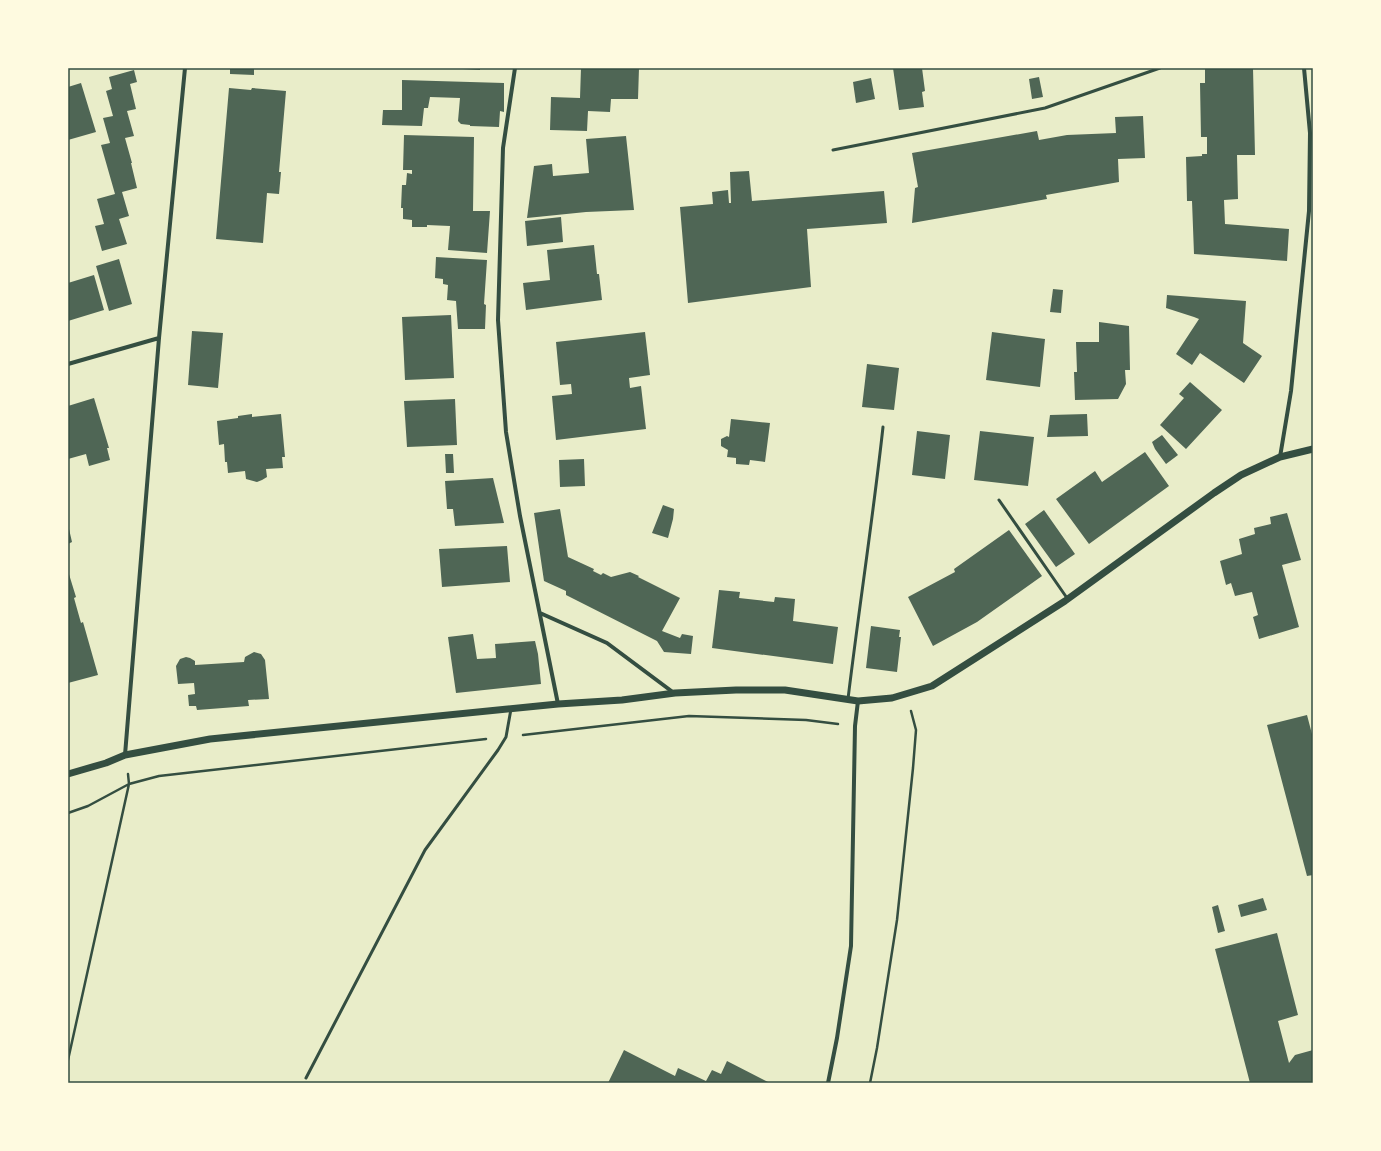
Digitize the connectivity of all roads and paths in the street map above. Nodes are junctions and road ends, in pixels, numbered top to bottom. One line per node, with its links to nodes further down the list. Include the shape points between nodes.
1 (185, 68): 6 (street)
2 (516, 68): 13 (street, via 503,148 498,320 506,432)
3 (1160, 68): 5 (lane, via 1045,108)
4 (1304, 68): 10 (street, via 1310,133 1309,211 1291,391)
5 (833, 150)
6 (159, 338): 7 (street); 20 (street)
7 (68, 364)
8 (883, 427): 15 (lane)
9 (1313, 449): 10 (street)
10 (1280, 456): 12 (street, via 1241,475 1214,493)
11 (999, 500): 12 (lane)
12 (1068, 599): 16 (street, via 932,686 892,698)
13 (540, 613): 14 (street, via 607,644); 17 (street)
14 (675, 693): 15 (street, via 785,690); 17 (street, via 622,700)
15 (848, 698): 16 (street)
16 (858, 701): 24 (street, via 855,726 851,946)
17 (558, 704): 18 (street)
18 (511, 709): 20 (street, via 210,739); 23 (lane, via 506,737 425,850)
19 (911, 710): 25 (path, via 916,730 897,920 878,1048)
20 (125, 755): 21 (street); 22 (path, via 129,784)
21 (68, 774)
22 (68, 1060)
23 (306, 1078)
24 (828, 1083)
25 (870, 1083)

